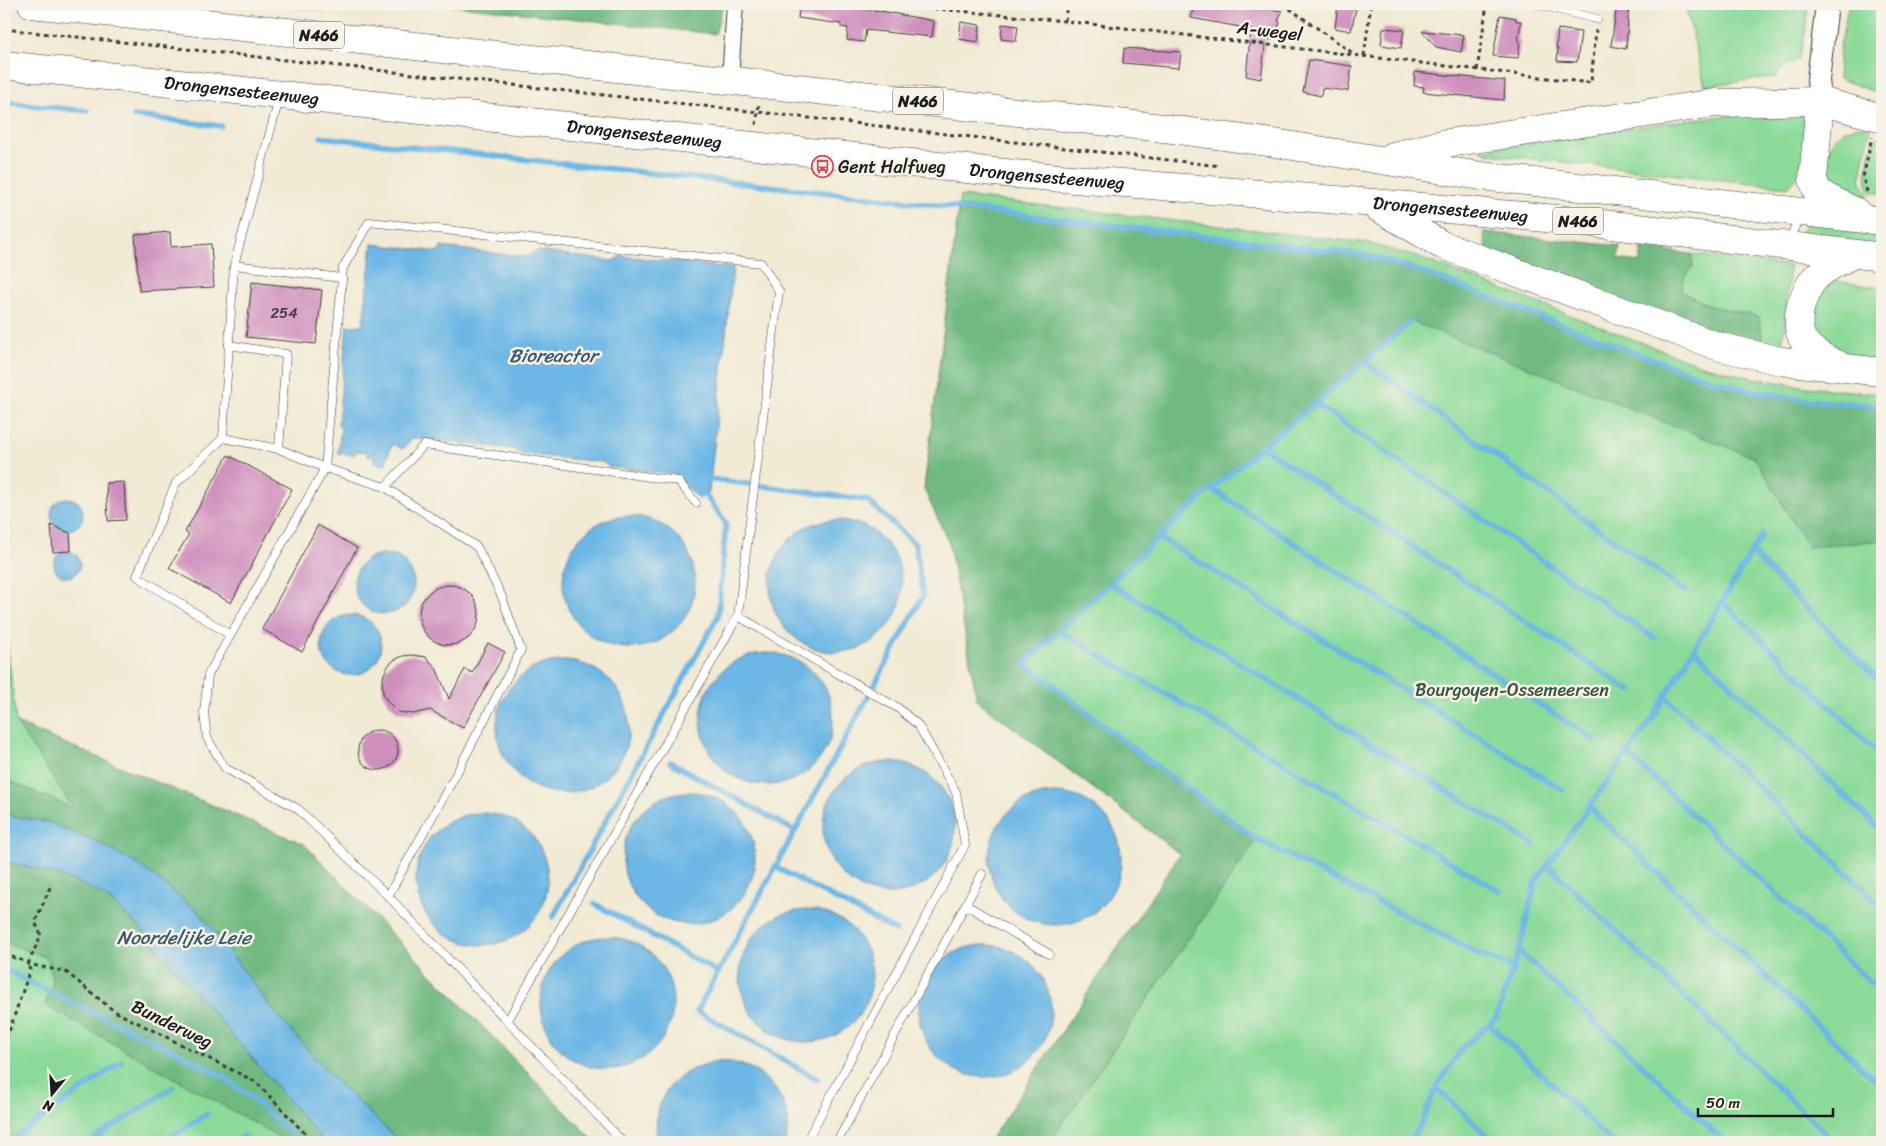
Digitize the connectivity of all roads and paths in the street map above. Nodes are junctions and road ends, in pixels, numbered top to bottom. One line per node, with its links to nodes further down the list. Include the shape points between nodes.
1 (32, 4): 19 (highway, Drongensesteenweg / N466)
2 (735, 4): 19 (street)
3 (886, 4): 11 (path, A-wegel)
4 (952, 4): 11 (path)
5 (1067, 4): 13 (path)
6 (1283, 4): 15 (path)
7 (1371, 4): 16 (path)
8 (1487, 4): 18 (path)
9 (1536, 4): 12 (lane)
10 (1827, 4): 22 (street, via 1818,80)
11 (951, 11): 13 (path, A-wegel)
12 (1596, 19): 18 (path, A-wegel, via 1591,83)
13 (1065, 21): 15 (path, A-wegel)
14 (4, 29): 23 (path)
15 (1354, 55): 16 (path, A-wegel)
16 (1364, 56): 18 (path, A-wegel)
17 (4, 65): 21 (highway, Drongensesteenweg / N466)
18 (1477, 70)
19 (730, 80): 20 (highway, Drongensesteenweg / N466)
20 (761, 84): 23 (path); 26 (highway, Drongensesteenweg / N466, via 1163,128)
21 (280, 95): 25 (highway, Drongensesteenweg / N466); 34 (lane)
22 (1820, 101): 24 (highway); 26 (highway, via 1716,103 1442,144); 28 (highway)
23 (758, 112): 25 (path); 27 (path)
24 (1879, 116): 30 (path, via 1863,177)
25 (753, 146): 29 (highway, Drongensesteenweg / N466, via 1023,175)
26 (1379, 159): 28 (highway, Drongensesteenweg / N466, via 1482,176)
27 (1230, 167)
28 (1806, 197): 30 (highway, Drongensesteenweg / N466); 30 (highway, via 1817,191); 31 (lane)
29 (1369, 203): 31 (highway, Drongensesteenweg / N466, via 1565,220); 37 (highway, via 1442,245 1717,346 1782,361)
30 (1875, 212)
31 (1787, 246): 32 (highway, Drongensesteenweg / N466)
32 (1854, 254): 33 (highway, Drongensesteenweg / N466); 37 (highway, via 1833,264 1814,279 1805,293 1799,319 1805,343 1817,355)
33 (1882, 257)
34 (234, 265): 35 (lane); 36 (lane)
35 (342, 278): 41 (lane); 44 (lane, via 343,268 369,222 761,263 779,291)
36 (229, 345): 39 (lane); 40 (lane, via 286,354)
37 (1849, 370): 38 (highway)
38 (1882, 372)
39 (223, 438): 40 (lane); 45 (lane, via 176,483 137,576)
40 (279, 449): 41 (lane)
41 (325, 468): 42 (lane); 45 (lane)
42 (386, 487): 43 (lane, via 424,445 678,481); 48 (lane, via 477,547 502,597 521,650)
43 (696, 503)
44 (738, 616): 53 (lane); 57 (lane, via 880,697 918,725 956,792 964,844)
45 (230, 636): 48 (lane, via 208,675 204,713 208,738 225,768 298,809)
46 (982, 874): 49 (lane)
47 (52, 883): 52 (path, via 36,922 41,935)
48 (388, 896): 53 (lane)
49 (966, 905): 50 (lane); 58 (lane)
50 (1049, 954)
51 (4, 955): 52 (path, Bunderweg)
52 (28, 964): 54 (path, via 30,970); 55 (path, Bunderweg, via 66,972 114,1011 256,1082)
53 (508, 1020): 56 (lane)
54 (4, 1046)
55 (313, 1142)
56 (623, 1142)
57 (806, 1142)
58 (837, 1142)

